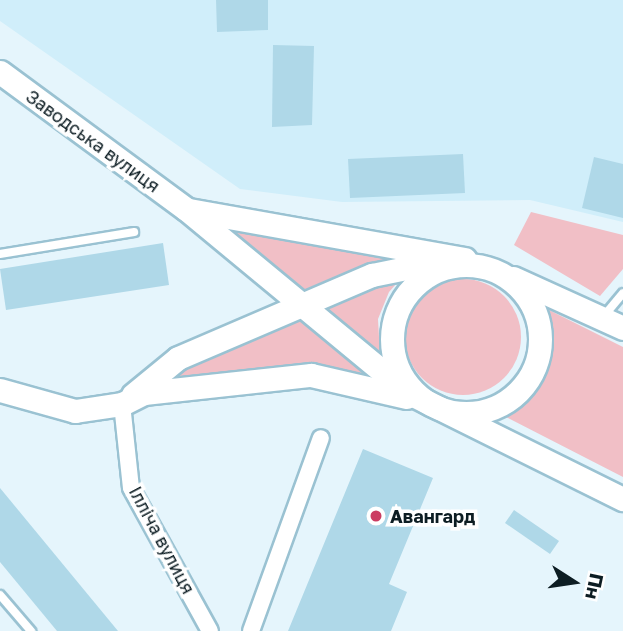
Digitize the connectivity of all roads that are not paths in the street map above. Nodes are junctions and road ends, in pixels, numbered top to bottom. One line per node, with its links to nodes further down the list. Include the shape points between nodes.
1 (0, 72): 2 (main road, Заводська вулиця)
2 (186, 209): 5 (main road); 7 (main road, Заводська вулиця)
3 (134, 232): 4 (lane)
4 (0, 254)
5 (489, 267): 7 (main road, via 465,261 421,263 372,275); 8 (main road); 11 (main road, via 440,268 420,280 394,319 392,343 397,366 410,388); 11 (main road, via 522,289 534,306 540,326 535,368 524,387 489,410 468,414)
6 (623, 293): 8 (lane)
7 (306, 305): 10 (main road, via 177,358); 11 (main road, Заводська вулиця, via 407,392)
8 (613, 323)
9 (0, 390): 10 (main road, via 75,411)
10 (122, 404): 11 (main road, via 144,393 311,375 361,383); 16 (street, Ілліча вулиця, via 131,488)
11 (429, 404): 13 (main road)
12 (321, 438): 17 (street)
13 (623, 499)
14 (0, 595): 15 (lane)
15 (31, 631)
16 (210, 631)
17 (251, 631)

